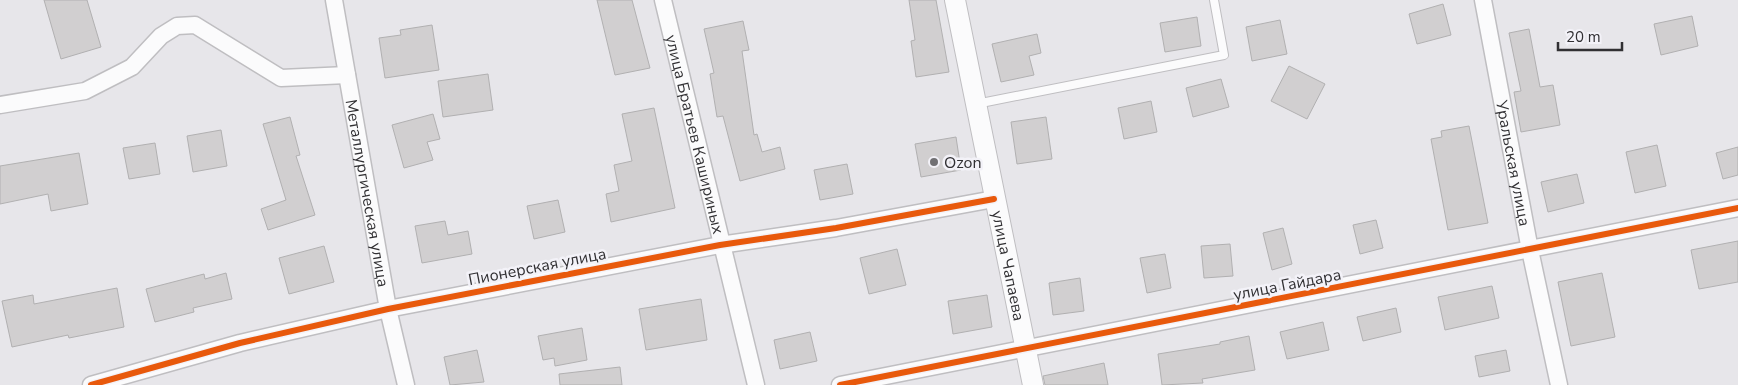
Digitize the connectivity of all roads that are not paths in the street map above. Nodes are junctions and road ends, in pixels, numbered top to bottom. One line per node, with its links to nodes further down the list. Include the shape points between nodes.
1 (334, 0): 6 (street, Металлургическая улица)
2 (663, 0): 11 (street, улица Братьев Кашириных)
3 (955, 0): 7 (street, улица Чапаева)
4 (1214, 0): 7 (lane, via 1224,55)
5 (1483, 0): 12 (street, Уральская улица)
6 (347, 75): 8 (street, via 281,78 195,25 177,26 161,36 132,67 84,91); 13 (street, Металлургическая улица)
7 (976, 104): 9 (street, улица Чапаева)
8 (0, 105)
9 (994, 199): 11 (street, Пионерская улица); 14 (street, улица Чапаева)
10 (1738, 208): 12 (street, улица Гайдара)
11 (720, 245): 13 (street, Пионерская улица); 17 (street, улица Братьев Кашириных)
12 (1530, 250): 14 (street, улица Гайдара); 20 (street, Уральская улица)
13 (388, 309): 15 (street, Пионерская улица, via 240,343); 16 (street, Металлургическая улица)
14 (1026, 350): 18 (street, улица Гайдара); 19 (street, улица Чапаева)
15 (91, 385)
16 (406, 385)
17 (756, 385)
18 (840, 385)
19 (1033, 385)
20 (1558, 385)

